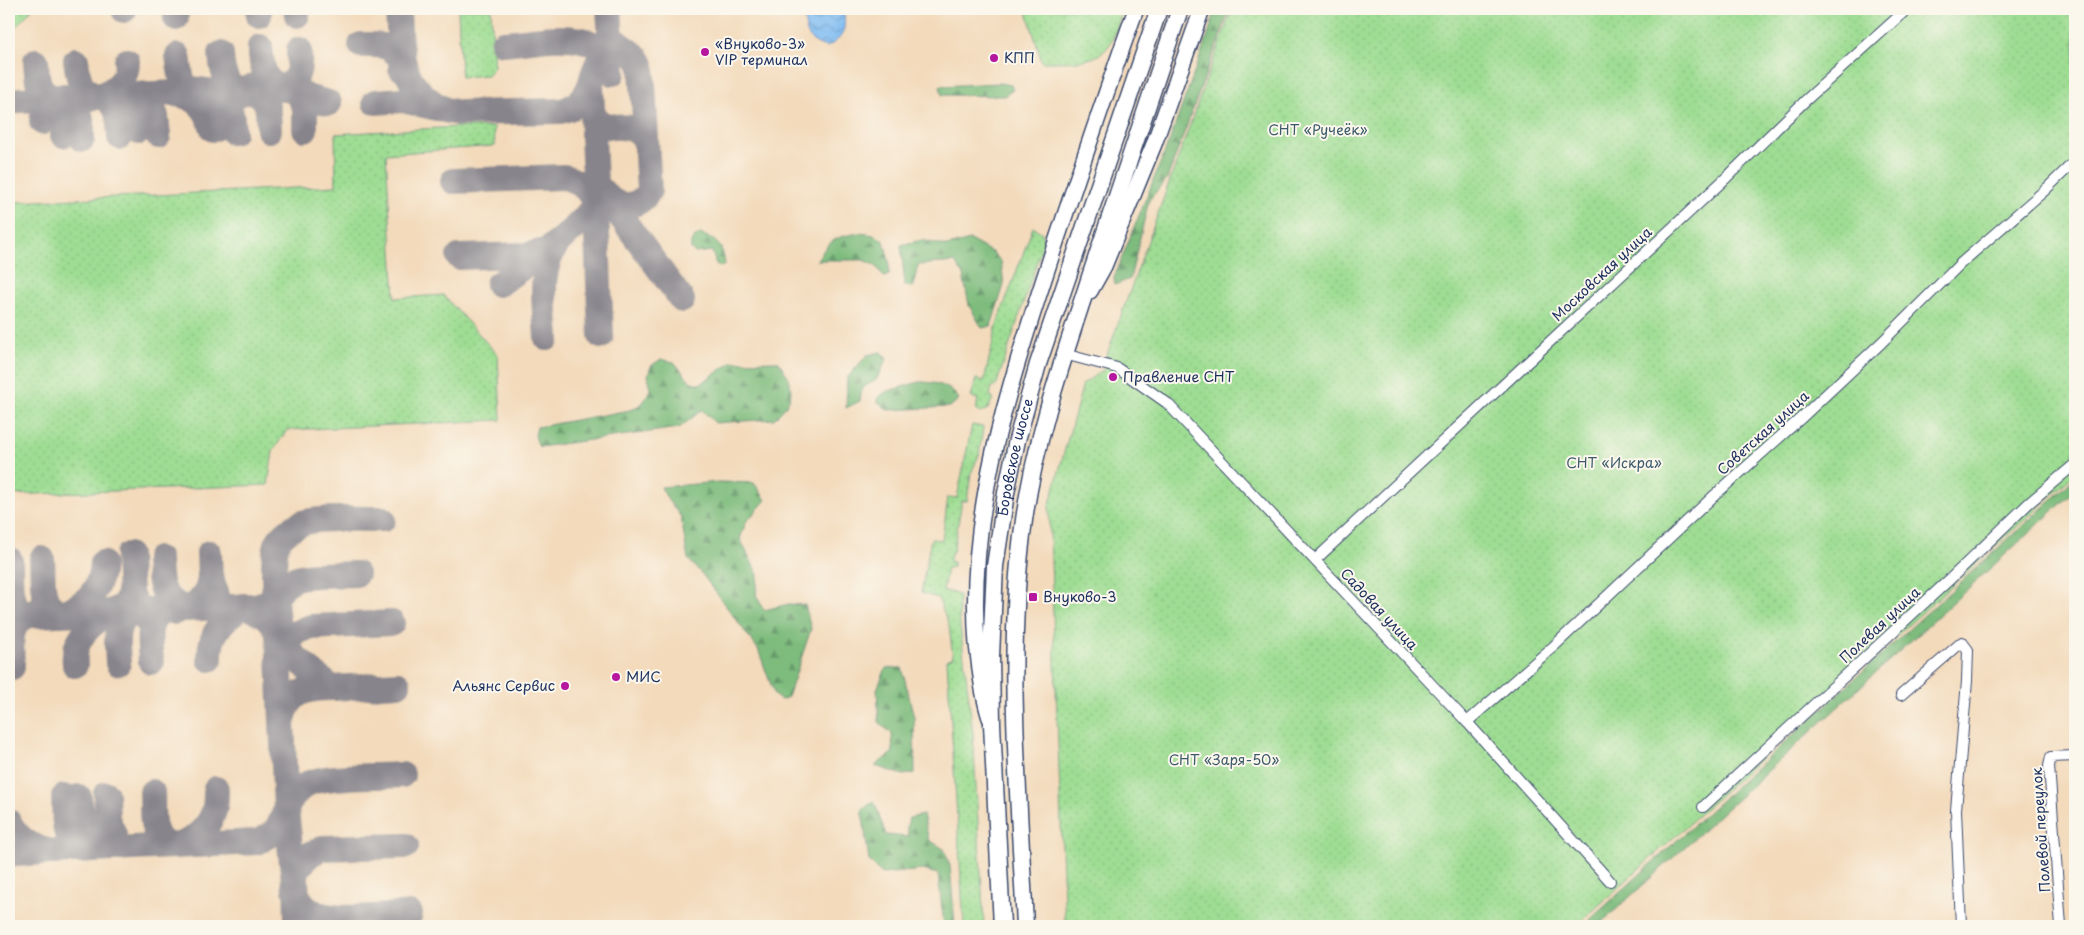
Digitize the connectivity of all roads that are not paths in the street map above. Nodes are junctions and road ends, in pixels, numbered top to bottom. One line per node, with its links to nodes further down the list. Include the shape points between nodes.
1 (1136, 9): 13 (main road, via 1017,363 987,487 975,587 975,617 981,683)
2 (1160, 9): 13 (main road, Боровское шоссе, via 1038,364 1013,457 995,566 991,631)
3 (1180, 9): 7 (main road, Боровское шоссе)
4 (1202, 9): 7 (main road, via 1139,184 1101,271)
5 (1907, 9): 10 (street, Московская улица)
6 (2075, 161): 12 (street, Советская улица, via 1960,264 1847,374 1554,646)
7 (1079, 310): 8 (main road, Боровское шоссе)
8 (1064, 354): 10 (street, Садовая улица, via 1117,368 1166,403); 18 (main road, Боровское шоссе, via 1027,502 1017,588 1015,722)
9 (2075, 464): 15 (street, Полевая улица, via 2029,503)
10 (1315, 560): 12 (street, Садовая улица)
11 (1901, 695): 19 (street, via 1962,642 1968,650 1956,810)
12 (1467, 722): 16 (street, Садовая улица)
13 (992, 724): 17 (main road, Боровское шоссе)
14 (2075, 756): 20 (street, Полевой переулок, via 2051,757 2049,766)
15 (1703, 807)
16 (1610, 881)
17 (1002, 926)
18 (1025, 926)
19 (1961, 926)
20 (2061, 926)

